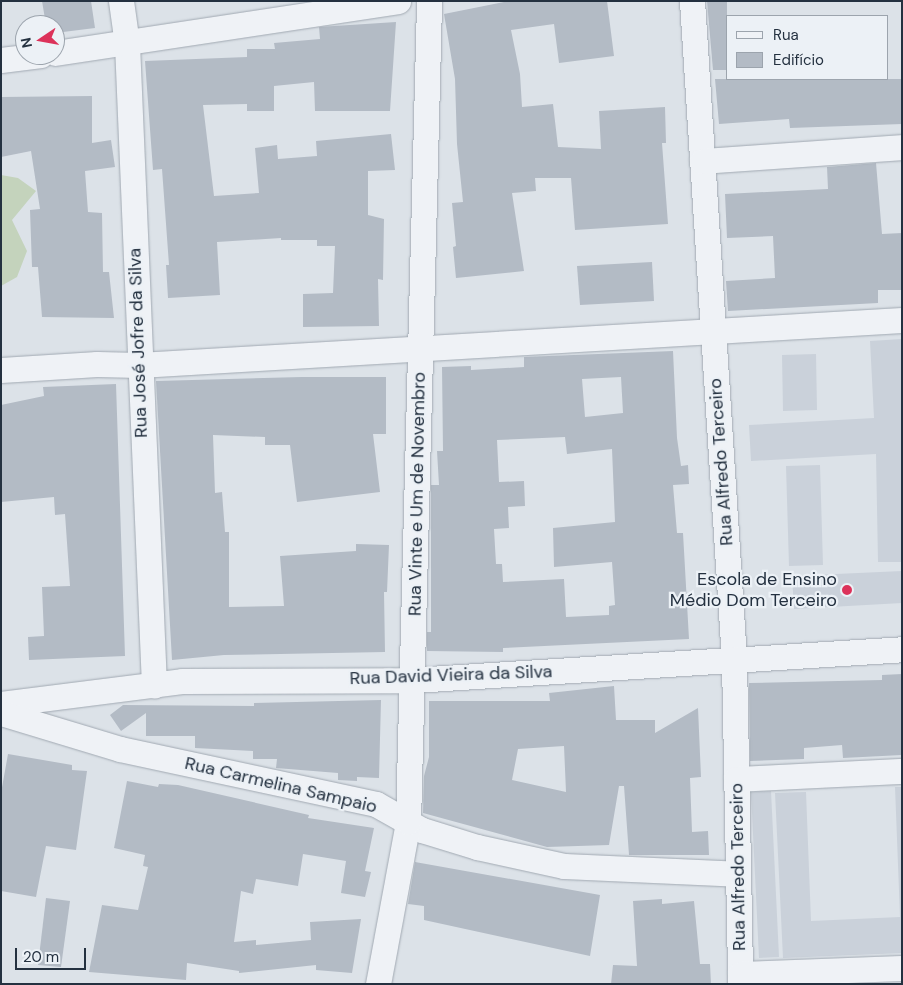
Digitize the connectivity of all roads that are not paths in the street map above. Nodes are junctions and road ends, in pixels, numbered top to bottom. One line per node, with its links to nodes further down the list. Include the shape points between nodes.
1 (121, 1): 6 (street, Rua José Jofre da Silva)
2 (398, 1): 5 (street)
3 (429, 1): 14 (street, Rua Vinte e Um de Novembro)
4 (692, 1): 11 (street, Rua Alfredo Terceiro)
5 (258, 11): 6 (street)
6 (127, 44): 7 (street); 15 (street, Rua José Jofre da Silva)
7 (65, 52)
8 (15, 58): 9 (street)
9 (1, 60)
10 (902, 146): 11 (street)
11 (702, 161): 13 (street, Rua Alfredo Terceiro)
12 (902, 320): 13 (street)
13 (713, 329): 14 (street); 18 (street, Rua Alfredo Terceiro)
14 (421, 347): 15 (street); 19 (street, Rua Vinte e Um de Novembro)
15 (139, 365): 16 (street, via 97,364); 20 (street, Rua José Jofre da Silva)
16 (1, 370)
17 (902, 649): 18 (street, Rua David Vieira da Silva)
18 (734, 659): 19 (street, Rua David Vieira da Silva); 24 (street, Rua Alfredo Terceiro)
19 (413, 680): 20 (street, Rua David Vieira da Silva, via 208,679); 25 (street, Rua Vinte e Um de Novembro)
20 (154, 685): 21 (street, Rua David Vieira da Silva)
21 (1, 704)
22 (1, 713): 25 (street, Rua Carmelina Sampaio, via 120,749 376,804)
23 (902, 771): 24 (street)
24 (736, 779): 26 (street, Rua Alfredo Terceiro)
25 (408, 822): 26 (street, Rua Carmelina Sampaio, via 439,837 467,845 564,866); 29 (street, Rua Vinte e Um de Novembro)
26 (737, 874): 28 (street, Rua Alfredo Terceiro)
27 (902, 968): 28 (street)
28 (740, 979)
29 (378, 984)

